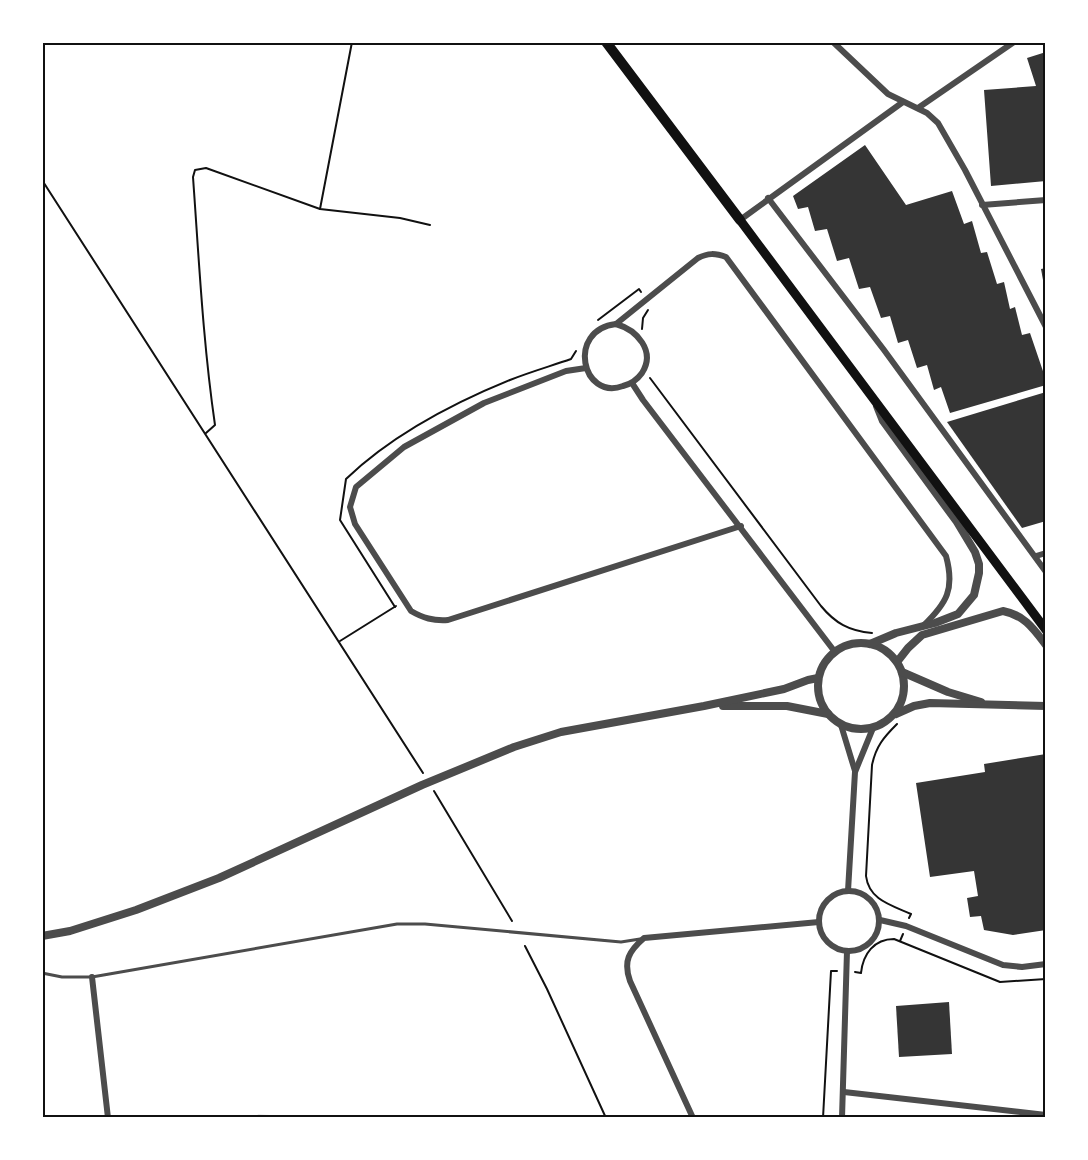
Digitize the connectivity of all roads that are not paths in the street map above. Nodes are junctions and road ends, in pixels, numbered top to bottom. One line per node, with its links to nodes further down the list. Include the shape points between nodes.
1 (606, 42): 9 (highway)
2 (833, 42): 4 (street, via 888,94)
3 (1014, 42): 5 (street)
4 (903, 102): 5 (street); 6 (street)
5 (918, 108): 8 (street, via 938,123)
6 (768, 198): 9 (street); 17 (street)
7 (1046, 200): 8 (street)
8 (982, 205): 11 (street)
9 (740, 220): 14 (main road)
10 (616, 324): 12 (street, via 590,337 584,351); 13 (street, via 639,337 646,352 642,373); 19 (street, via 698,258 708,254 726,257 946,556 950,571 947,595)
11 (1046, 327)
12 (586, 368): 13 (street, via 592,378 607,387); 15 (street, via 567,371 483,404 404,447 356,487 350,507 355,524 411,611 435,621 448,620)
13 (632, 383): 15 (street)
14 (875, 400): 19 (street, via 883,421 957,522 979,564 974,595 958,614); 20 (main road)
15 (741, 526): 23 (street)
16 (1046, 553): 17 (street)
17 (1036, 556): 18 (street)
18 (1046, 572)
19 (922, 626): 21 (street)
20 (1046, 630)
21 (870, 644): 23 (street, via 852,644); 24 (street, via 885,650)
22 (1046, 645): 24 (street, via 1025,619 1003,611 922,635)
23 (835, 652): 26 (street)
24 (897, 662): 25 (street)
25 (902, 672): 28 (street); 31 (street, via 904,695)
26 (818, 678): 27 (street); 30 (street, via 819,697)
27 (704, 706): 30 (street, via 787,706); 38 (street, via 561,732 514,747 219,878 125,913)
28 (993, 706): 29 (street); 31 (street, via 930,704)
29 (1046, 706)
30 (828, 714): 32 (street)
31 (894, 715): 33 (street)
32 (841, 725): 33 (street); 34 (street)
33 (873, 728): 34 (street)
34 (855, 772): 35 (street)
35 (848, 891): 36 (street, via 870,899); 37 (street, via 839,892 824,904)
36 (880, 920): 40 (street, via 866,947); 41 (street, via 906,926 1003,965)
37 (819, 922): 39 (street); 40 (street, via 827,942)
38 (42, 936)
39 (644, 938): 43 (lane, via 621,942 397,924); 47 (street, via 630,953 626,970)
40 (847, 951): 44 (street)
41 (1046, 964)
42 (42, 974): 43 (lane)
43 (92, 977): 46 (street)
44 (843, 1092): 45 (street); 48 (street)
45 (1046, 1115)
46 (108, 1118)
47 (693, 1118)
48 (842, 1118)

